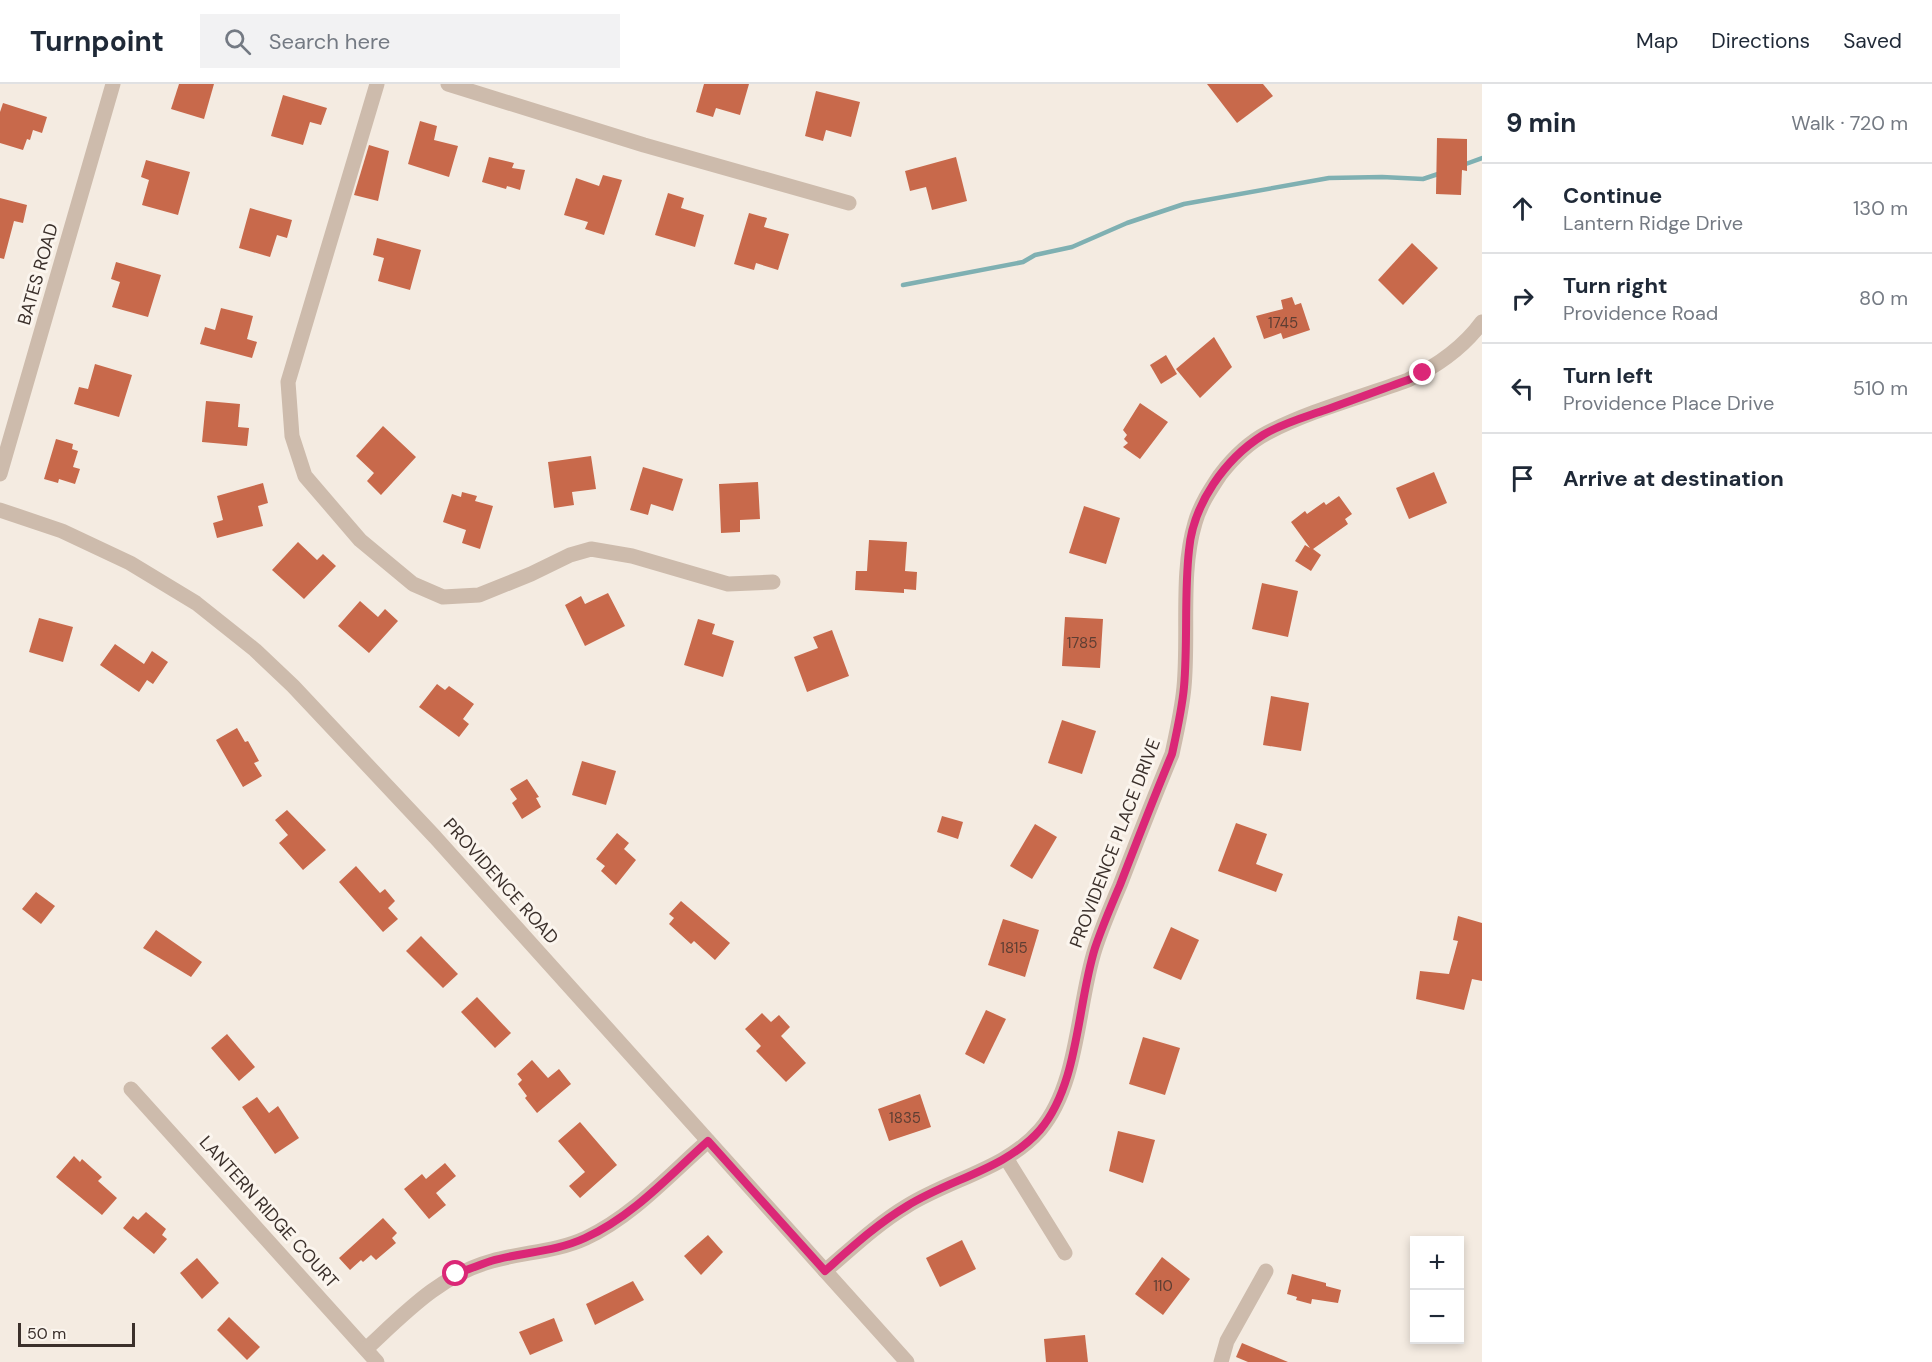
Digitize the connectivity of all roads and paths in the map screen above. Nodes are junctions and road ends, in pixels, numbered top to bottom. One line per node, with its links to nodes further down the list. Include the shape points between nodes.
1 (113, 84): 6 (street, BATES ROAD)
2 (377, 84): 8 (street, via 288,382 292,436 305,476 360,540 413,584 442,597 478,595 591,549 632,556 728,584)
3 (448, 84): 4 (street)
4 (849, 203)
5 (1482, 322): 11 (street, PROVIDENCE PLACE DRIVE, via 1452,353 1423,373 1265,434 1231,461 1207,494 1189,548 1184,687 1172,754 1095,947 1061,1095 1040,1130)
6 (0, 474)
7 (0, 510): 10 (street, PROVIDENCE ROAD, via 62,531 130,563 195,603 255,650 435,837)
8 (773, 582)
9 (131, 1089): 15 (street, LANTERN RIDGE COURT)
10 (708, 1141): 13 (street, PROVIDENCE ROAD); 15 (street, via 607,1226 561,1247 492,1261 456,1274 424,1295)
11 (1006, 1158): 12 (street); 13 (street, PROVIDENCE PLACE DRIVE, via 907,1206)
12 (1065, 1253)
13 (825, 1271): 17 (street, PROVIDENCE ROAD)
14 (1266, 1271): 18 (street, via 1227,1341)
15 (366, 1349): 16 (street, LANTERN RIDGE COURT)
16 (377, 1362)
17 (907, 1362)
18 (1221, 1362)

